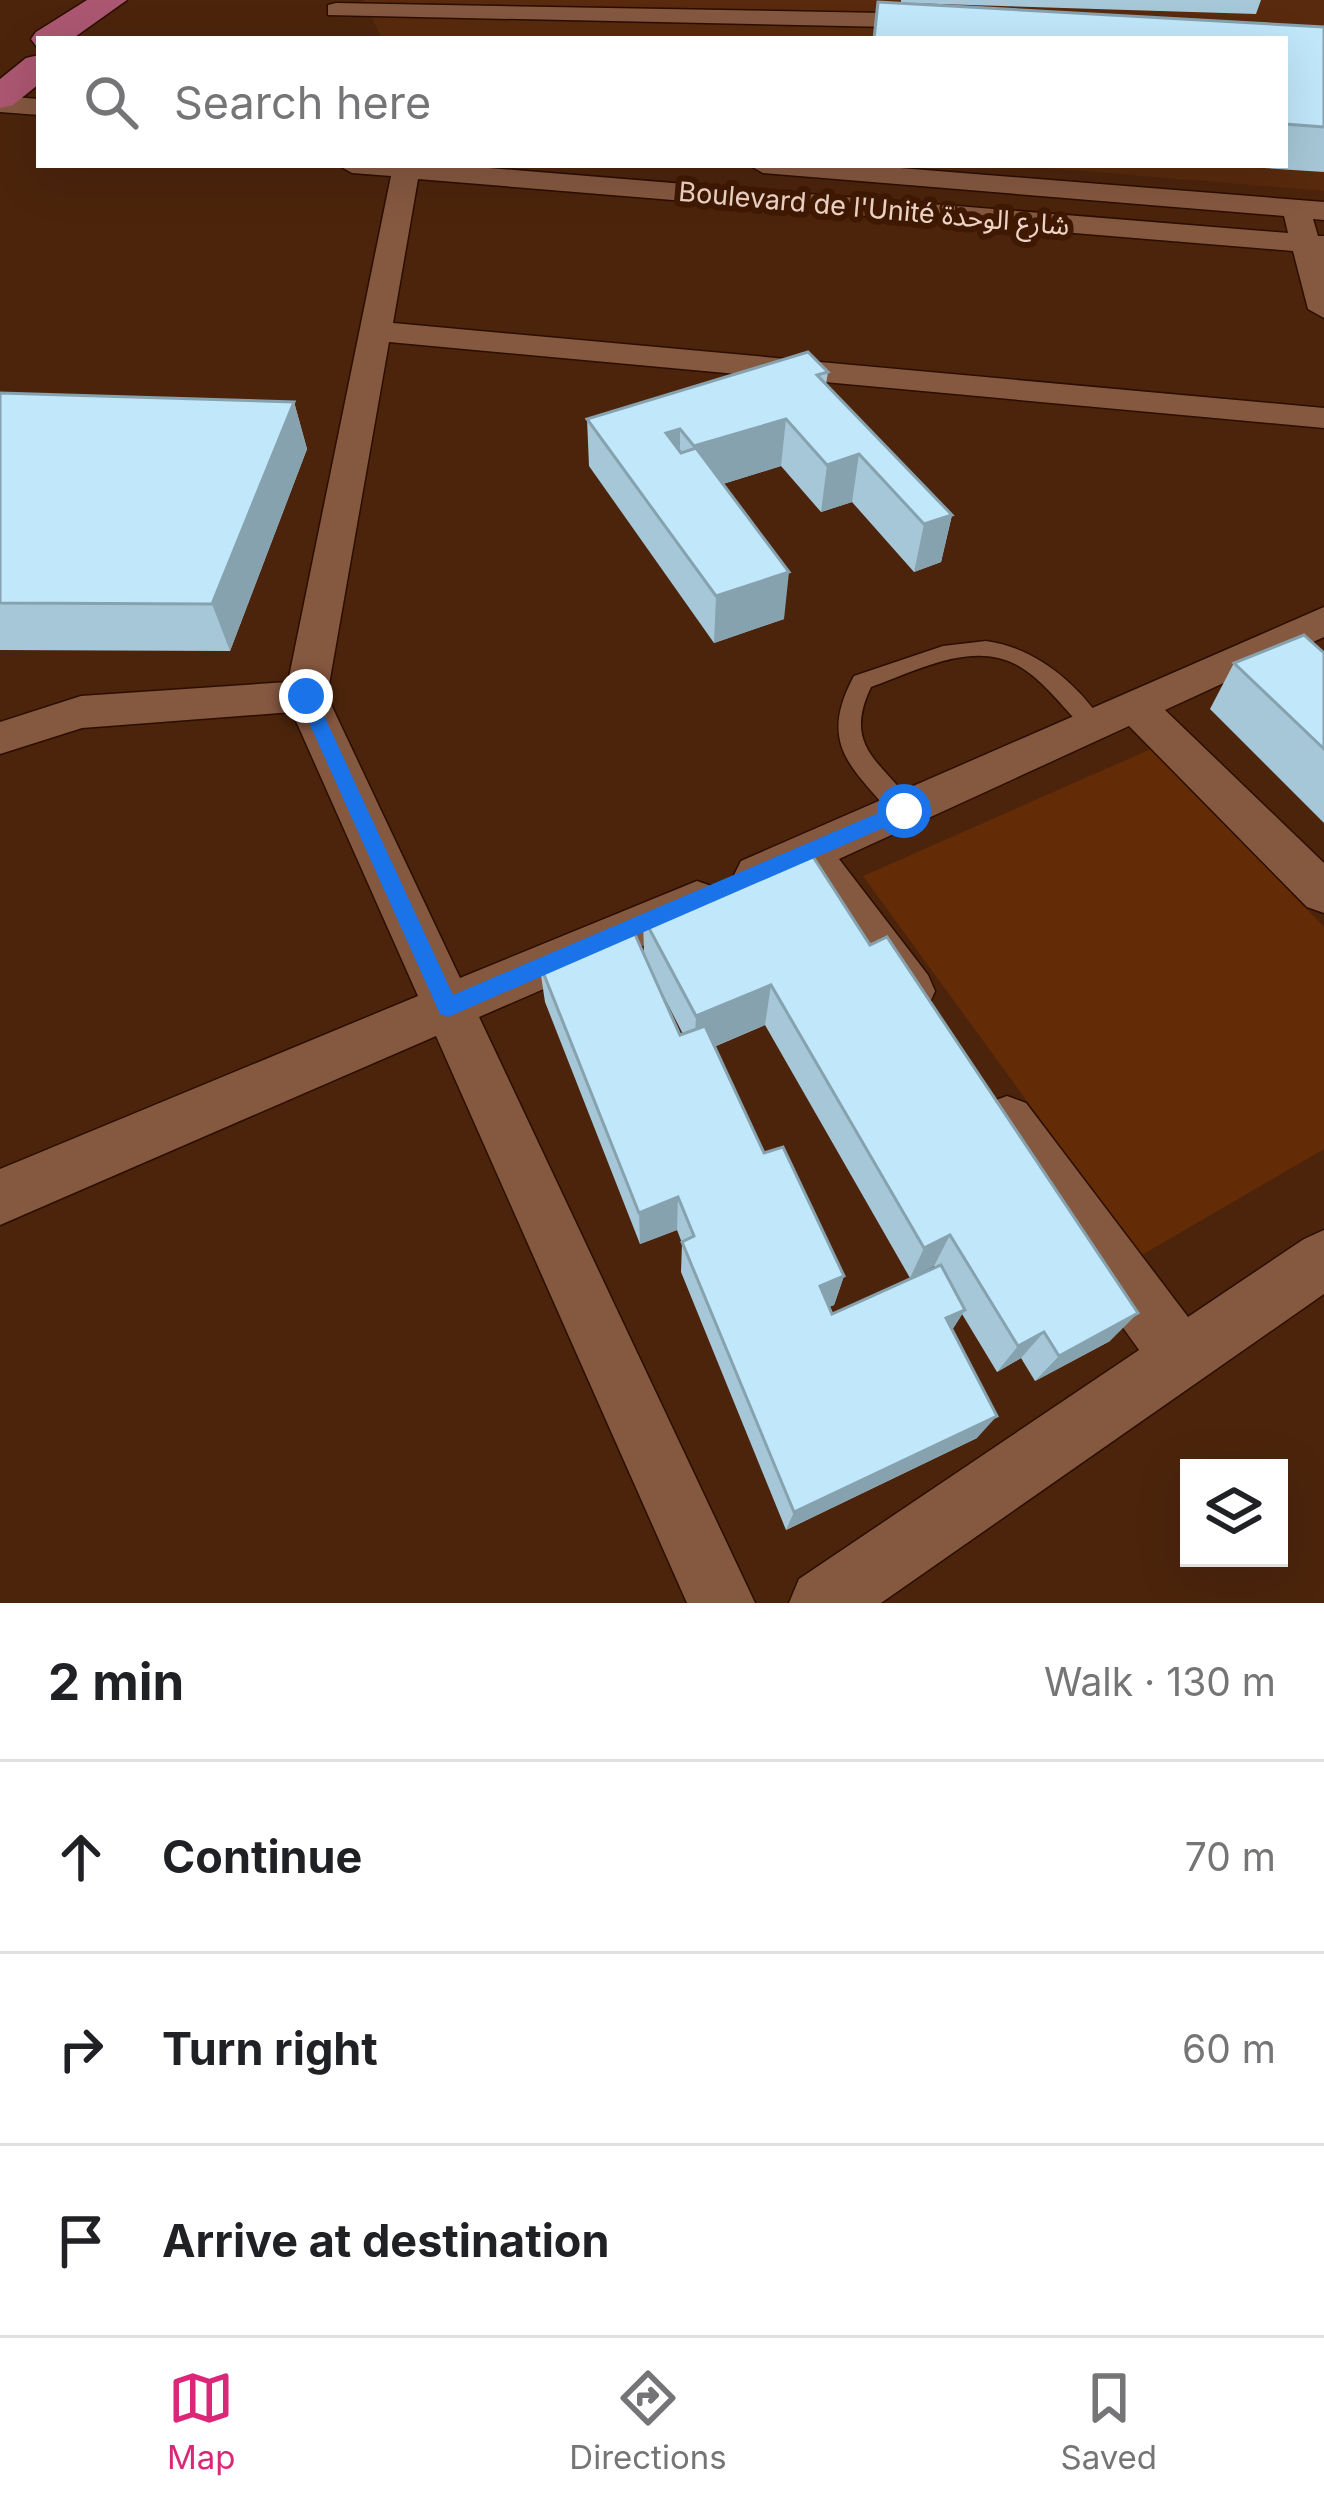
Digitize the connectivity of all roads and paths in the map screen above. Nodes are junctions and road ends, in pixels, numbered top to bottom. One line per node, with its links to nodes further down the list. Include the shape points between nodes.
1 (110, 0): 7 (main road)
2 (146, 0): 8 (main road)
3 (333, 5): 5 (street); 9 (street)
4 (971, 22): 6 (street)
5 (604, 27): 6 (street)
6 (783, 28)
7 (53, 36)
8 (89, 36)
9 (348, 36)
10 (36, 46): 11 (main road)
11 (0, 69)
12 (36, 69): 13 (main road)
13 (0, 101): 14 (street)
14 (36, 107)
15 (384, 168): 18 (street, Boulevard de l'Unité شارع الوحدة)
16 (777, 168): 19 (street)
17 (801, 168): 20 (street, Boulevard de l'Unité شارع الوحدة)
18 (406, 170): 19 (street, Boulevard de l'Unité شارع الوحدة); 23 (street)
19 (778, 201): 21 (street, Boulevard de l'Unité شارع الوحدة)
20 (1310, 210): 21 (street)
21 (1315, 244): 22 (street)
22 (1324, 309)
23 (376, 331): 24 (street); 26 (street)
24 (1324, 418)
25 (1324, 621): 27 (street)
26 (306, 696): 28 (street, via 81,712); 32 (street)
27 (1114, 716): 29 (street); 29 (lane, via 997,650 957,650 862,682 847,708 848,742); 31 (street)
28 (0, 738)
29 (904, 811): 30 (street)
30 (808, 854): 32 (street); 33 (street)
31 (1324, 892)
32 (448, 1007): 35 (street); 38 (street)
33 (933, 1022)
34 (974, 1078): 37 (street)
35 (0, 1197)
36 (1324, 1259): 37 (street)
37 (1181, 1357): 39 (street)
38 (722, 1603)
39 (823, 1603)

